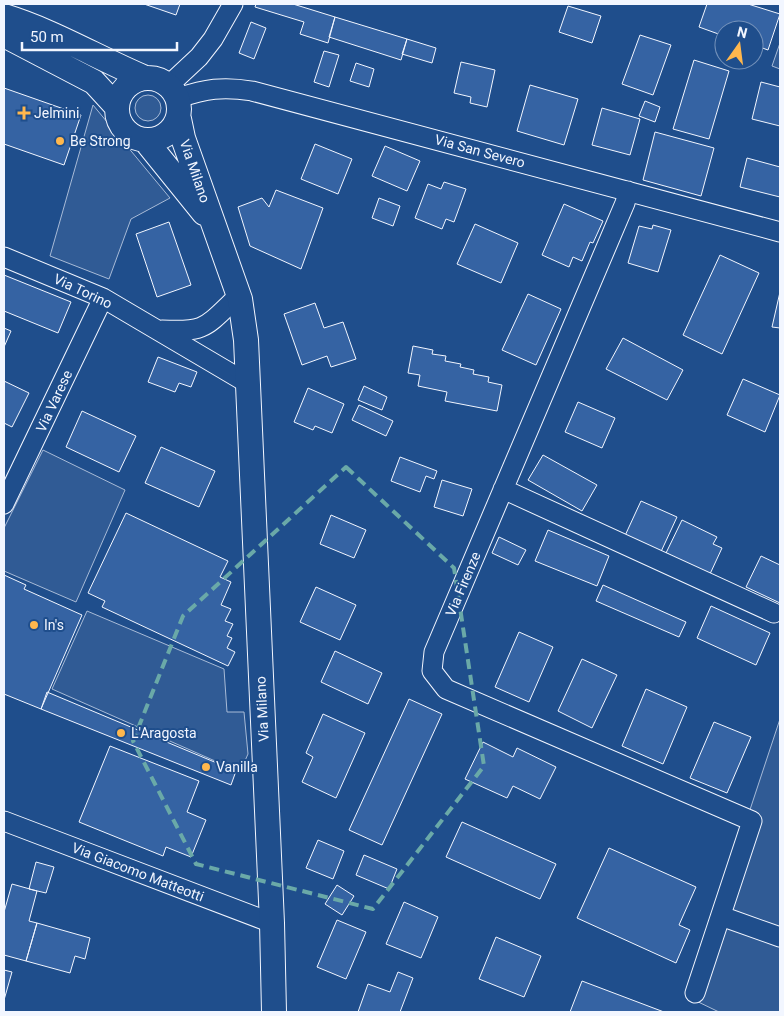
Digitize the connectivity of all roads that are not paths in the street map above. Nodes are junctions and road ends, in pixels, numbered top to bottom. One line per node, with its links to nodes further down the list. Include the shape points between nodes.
1 (233, 4): 5 (street)
2 (4, 16): 4 (street, via 53,33 108,63)
3 (4, 35): 6 (street, via 94,82)
4 (143, 77): 5 (street, via 158,78); 6 (street, via 130,82 121,92)
5 (175, 100): 7 (street, via 167,134); 8 (street, Via San Severo, via 206,88 252,91); 9 (street, Via Milano, via 183,138)
6 (116, 106): 7 (street, via 121,125 128,133)
7 (146, 140): 9 (street, Via Milano)
8 (628, 191): 10 (street, Via San Severo); 18 (street, Via Firenze)
9 (212, 223): 12 (street, Via Milano)
10 (780, 232)
11 (4, 257): 13 (street, Via Torino)
12 (230, 268): 14 (street, Via Milano); 17 (street, Via Milano, via 240,300 246,340)
13 (103, 298): 15 (street, Via Torino); 19 (street, Via Varese)
14 (233, 301): 15 (street, Via Torino, via 207,326 186,331); 16 (street, Via Milano)
15 (160, 330): 16 (street, Via Torino)
16 (242, 380): 17 (street, Via Milano)
17 (249, 405): 23 (street, Via Milano)
18 (503, 489): 20 (street); 22 (street, Via Firenze, via 434,652 432,672 446,688 752,821)
19 (4, 504)
20 (774, 613)
21 (4, 821): 23 (street, Via Giacomo Matteotti)
22 (721, 916): 24 (street); 25 (street)
23 (272, 923): 26 (street, Via Milano)
24 (780, 937)
25 (695, 993)
26 (274, 1012)

